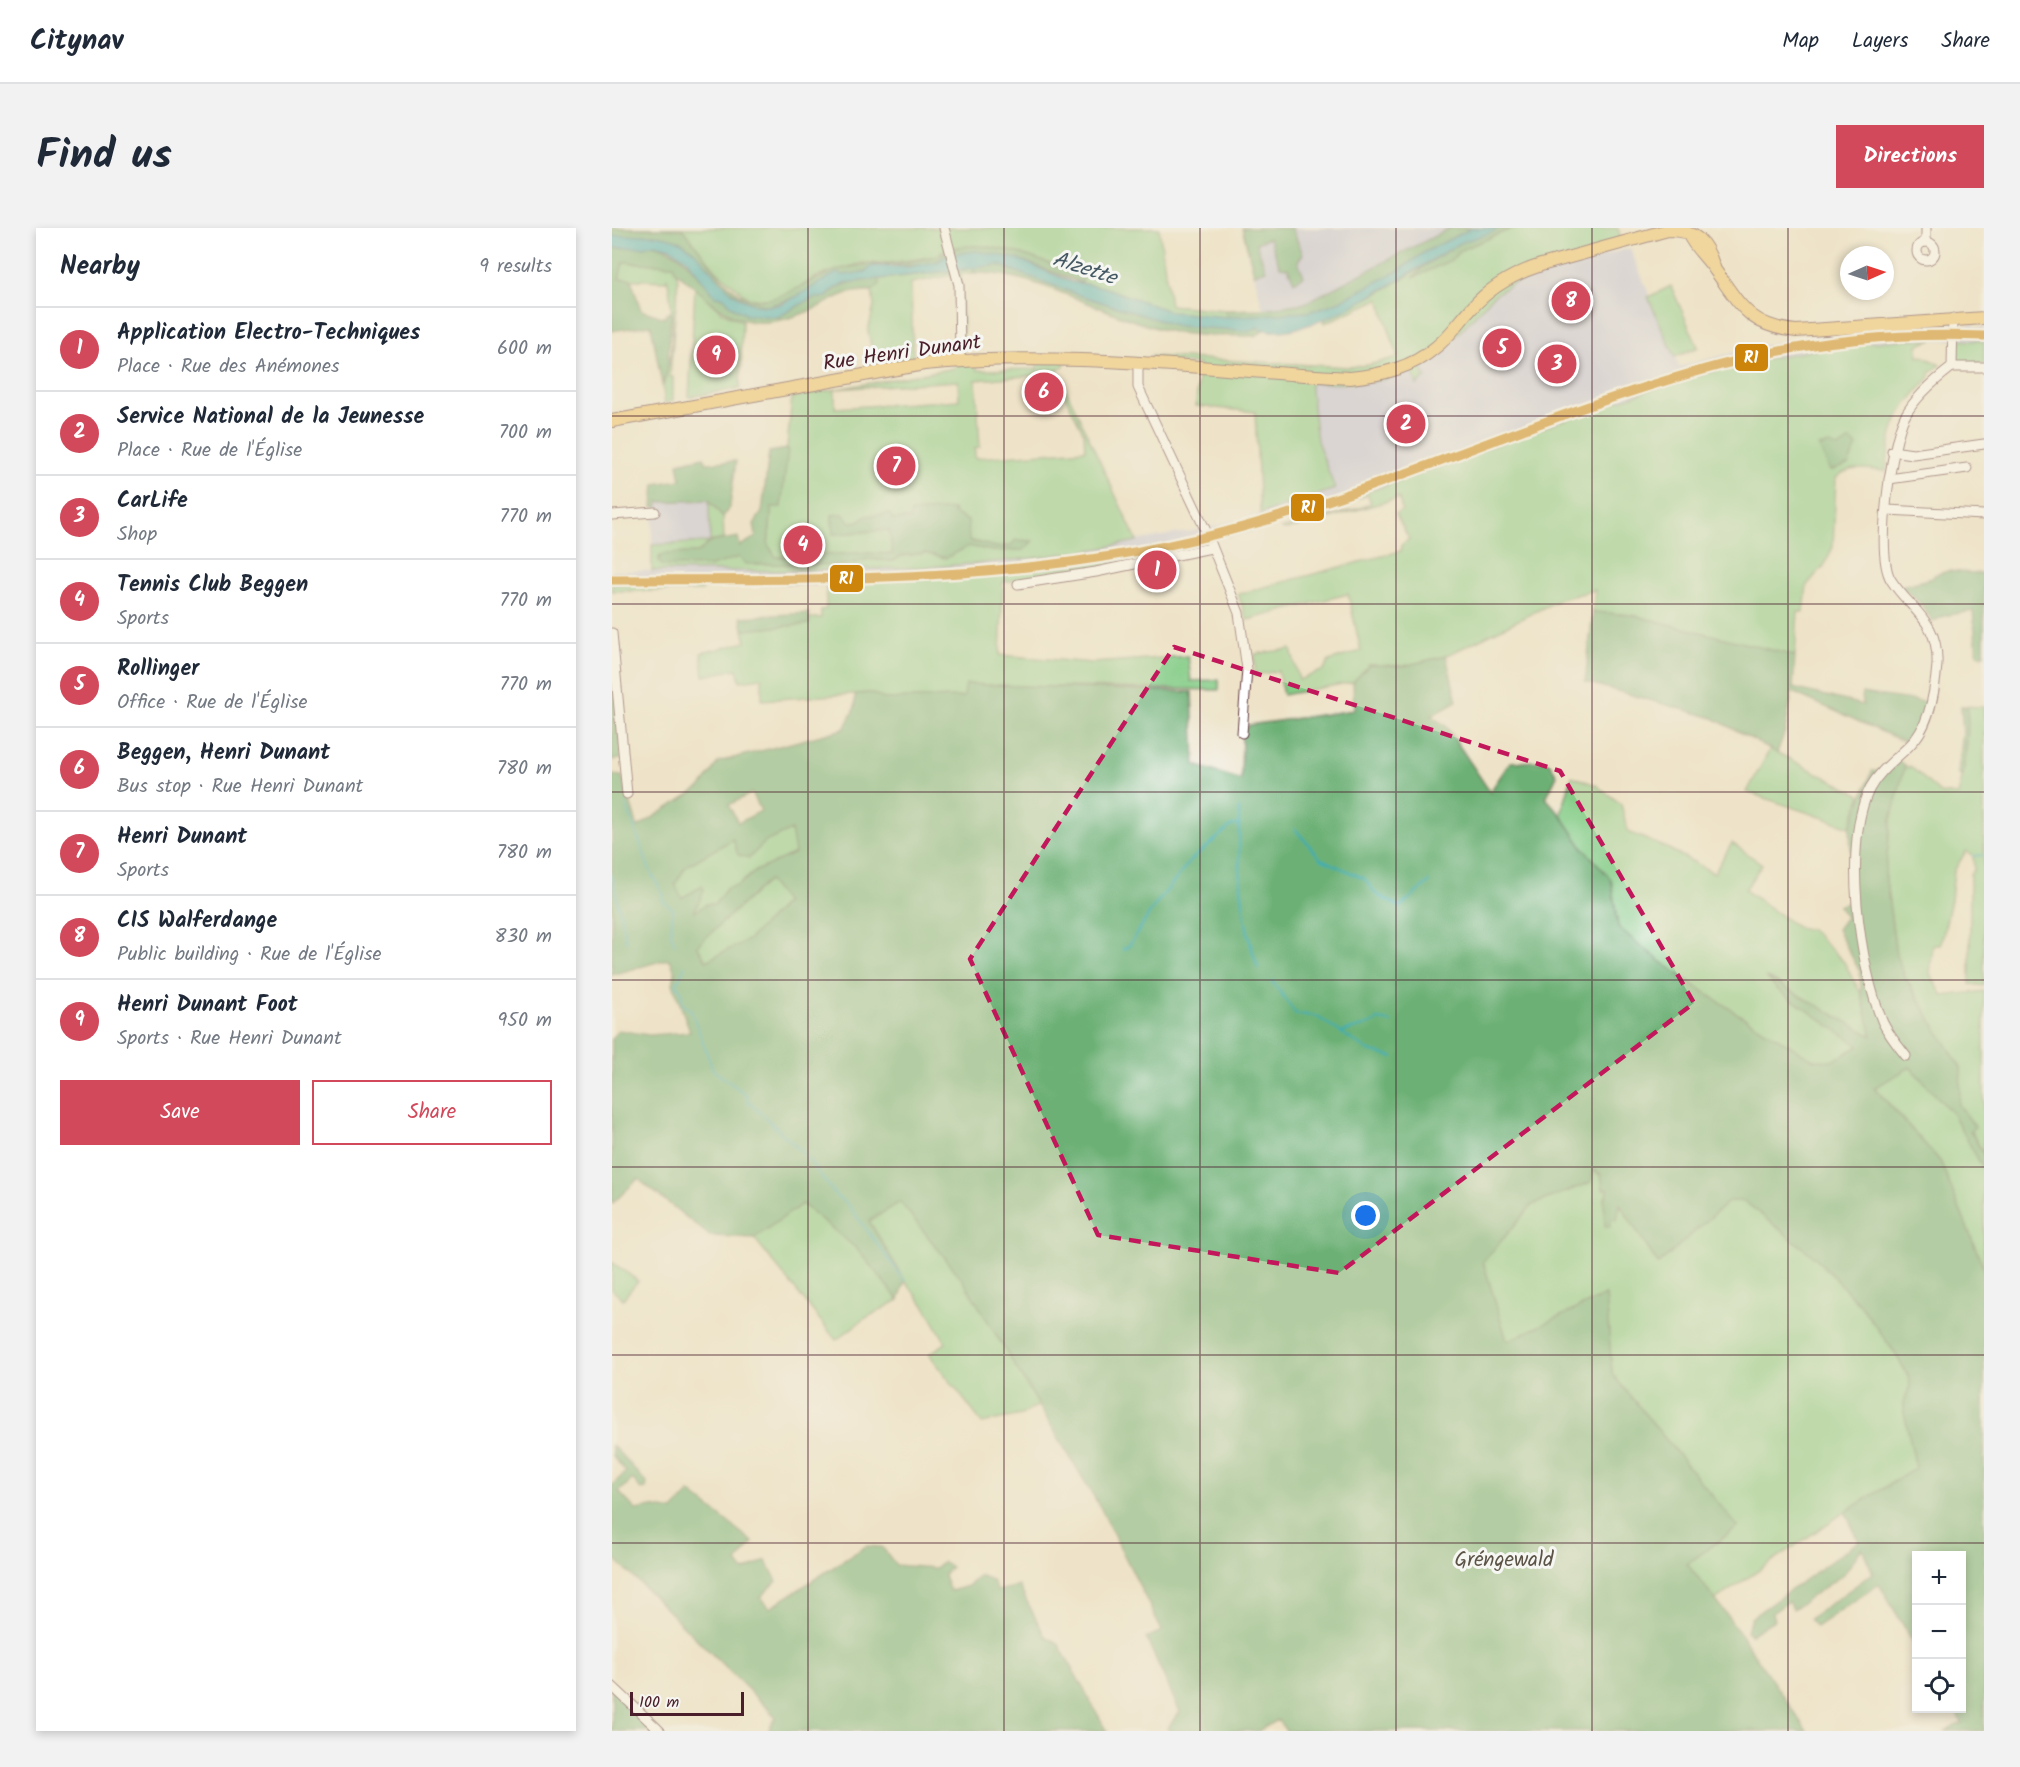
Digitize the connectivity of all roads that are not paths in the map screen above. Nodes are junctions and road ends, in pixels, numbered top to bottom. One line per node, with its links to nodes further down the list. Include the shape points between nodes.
1 (944, 228): 7 (street, via 958,285)
2 (1926, 228): 4 (street)
3 (1692, 231): 5 (main road, via 1693,246 1714,267 1746,313 1778,329 1796,331); 8 (main road, Rue Henri Dunant, via 1668,230 1521,272 1488,291 1435,348 1395,370 1350,378)
4 (1926, 242)
5 (1953, 318): 6 (main road); 9 (street)
6 (1984, 318)
7 (960, 361): 8 (main road, Rue Henri Dunant, via 1030,358); 11 (main road, Rue Henri Dunant, via 924,364)
8 (1138, 365): 20 (street, via 1138,387)
9 (1952, 367): 10 (street); 13 (street, via 1932,382 1906,414)
10 (1984, 367)
11 (612, 421)
12 (1984, 444): 13 (street, via 1913,453)
13 (1892, 451): 15 (street)
14 (1967, 468): 15 (street)
15 (1889, 479): 16 (street)
16 (1887, 510): 19 (street); 25 (street, via 1886,567 1891,579 1925,619 1936,649 1937,665 1932,700 1921,732 1871,786 1856,828 1862,946 1871,988 1883,1023)
17 (655, 513): 18 (street)
18 (612, 515)
19 (1984, 515)
20 (1211, 548): 21 (street); 23 (street, via 1233,594 1244,632 1247,669)
21 (1018, 584)
22 (612, 633): 24 (street)
23 (1242, 733)
24 (627, 794)
25 (1906, 1056)
26 (612, 1686): 27 (street)
27 (660, 1731)

